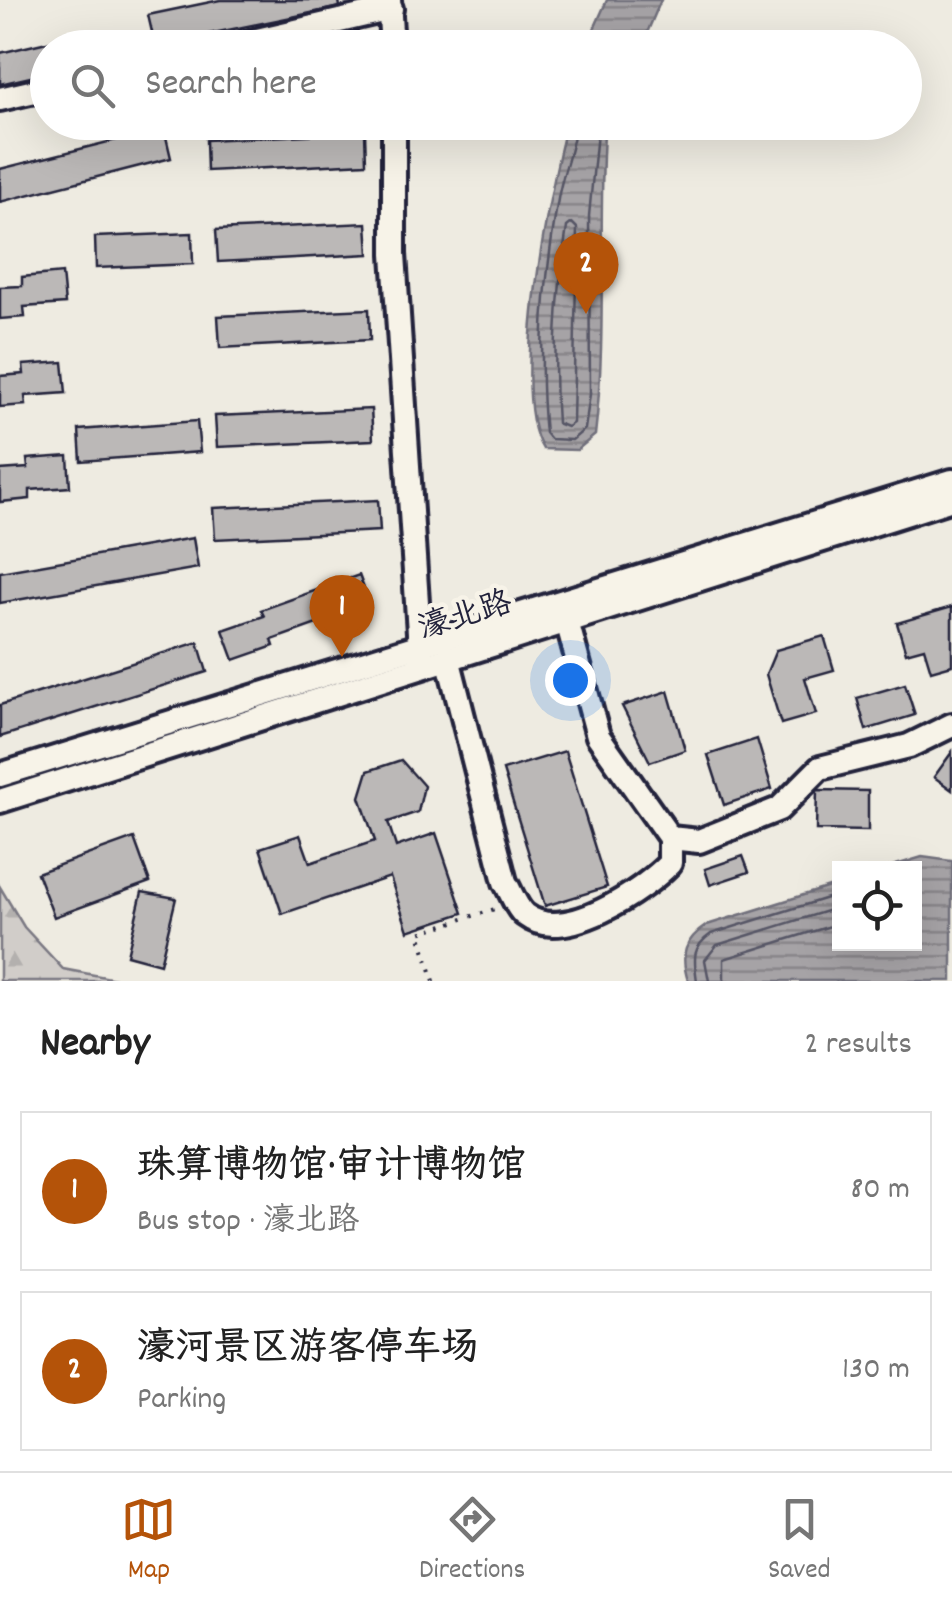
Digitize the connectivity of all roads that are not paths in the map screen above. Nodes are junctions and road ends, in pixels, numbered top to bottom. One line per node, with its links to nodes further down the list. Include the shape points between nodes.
1 (390, 4): 2 (street); 3 (street)
2 (291, 30)
3 (391, 30)
4 (30, 92): 5 (street)
5 (0, 99)
6 (394, 140): 10 (street, via 394,254)
7 (952, 481): 10 (street, 濠北路)
8 (952, 499): 9 (street, 濠北路)
9 (567, 621): 11 (street, 濠北路); 15 (street, via 598,736)
10 (420, 657): 11 (street, 濠北路); 13 (street, 濠北路, via 326,673); 14 (street, 濠北路)
11 (448, 658): 15 (street, via 505,882 524,915 548,924 586,918 653,880 670,862)
12 (952, 725): 15 (street, via 909,746 820,768 779,809 699,841)
13 (0, 775)
14 (0, 801)
15 (670, 838)

